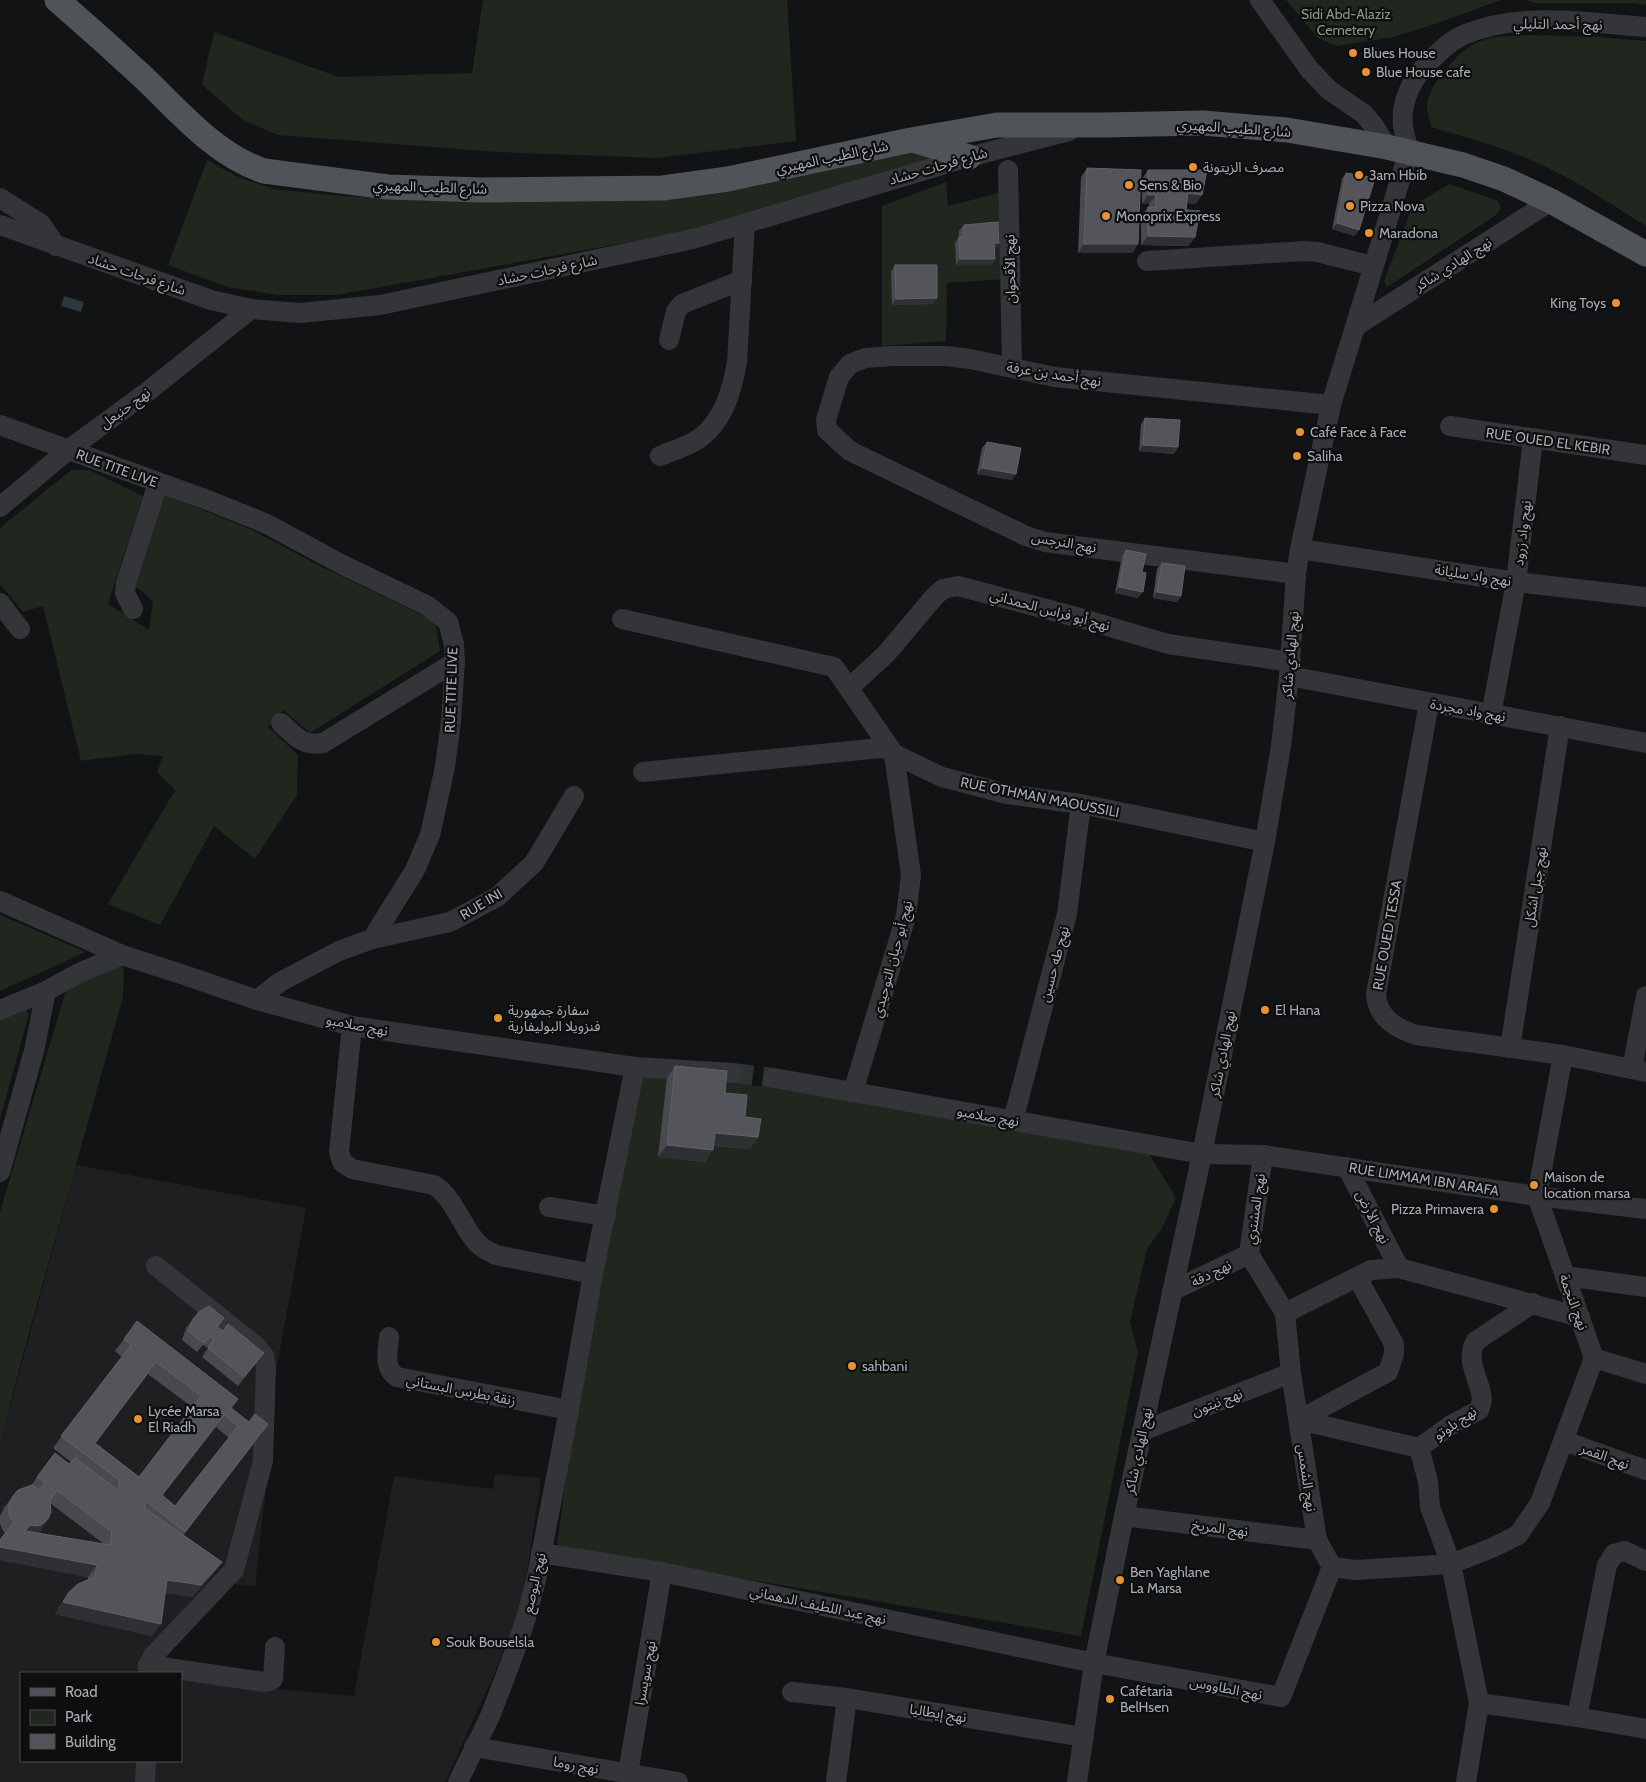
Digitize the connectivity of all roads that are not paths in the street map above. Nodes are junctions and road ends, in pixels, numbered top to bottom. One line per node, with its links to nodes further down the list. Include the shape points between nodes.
1 (57, 0): 5 (main road, شارع الطيب المهيري, via 199,130 234,158 264,171 388,187 482,190 663,188)
2 (1260, 0): 6 (street, via 1329,90 1364,114)
3 (1646, 27): 6 (street, نهج أحمد التليلي, via 1564,21 1513,22 1464,34 1422,69 1409,88)
4 (1093, 124): 5 (main road, شارع الطيب المهيري, via 997,125); 6 (main road, شارع الطيب المهيري, via 1203,123 1287,130); 7 (street, شارع فرحات حشاد)
5 (912, 140): 7 (main road)
6 (1398, 149): 10 (main road, شارع الطيب المهيري, via 1504,178); 16 (street, نهج الهادي شاكر)
7 (969, 157): 11 (street, شارع فرحات حشاد)
8 (1008, 170): 21 (street, نهج الأقحوان)
9 (0, 198): 13 (street, via 41,224)
10 (1551, 201): 14 (main road, شارع الطيب المهيري); 19 (street, نهج الهادي شاكر)
11 (745, 223): 17 (street); 18 (street, شارع فرحات حشاد, via 693,239 380,305 300,313)
12 (0, 225): 13 (street, شارع فرحات حشاد)
13 (56, 246): 18 (street, شارع فرحات حشاد, via 211,300)
14 (1646, 254)
15 (1148, 261): 16 (street, via 1304,251)
16 (1373, 266): 19 (street, نهج الهادي شاكر)
17 (742, 280): 20 (street, via 682,304 676,311); 29 (street, via 737,362 725,407 697,440)
18 (251, 309): 27 (street, نهج حنبعل)
19 (1356, 326): 22 (street, نهج الهادي شاكر)
20 (669, 340)
21 (1012, 367): 22 (street, نهج أحمد بن عرفة, via 1055,377); 25 (street, نهج أحمد بن عرفة, via 946,356 865,358 850,364 839,377 826,420)
22 (1331, 405): 32 (street, نهج الهادي شاكر)
23 (0, 425): 27 (street, RUE TITE LIVE)
24 (1450, 426): 26 (street, RUE OUED EL KEBIR)
25 (827, 430): 33 (street, نهج النرجس, via 850,451 1013,531 1045,542)
26 (1533, 439): 28 (street, RUE OUED EL KEBIR); 34 (street, نهج واد زرود)
27 (68, 450): 30 (street, RUE TITE LIVE); 31 (street, نهج حنبعل)
28 (1646, 455)
29 (660, 456)
30 (158, 483): 37 (street, via 126,583 126,593); 40 (street, RUE TITE LIVE, via 267,524 428,606 448,622 454,644)
31 (0, 507)
32 (1300, 549): 33 (street, نهج الهادي شاكر); 34 (street, نهج واد سليانة)
33 (1296, 574): 41 (street, نهج الهادي شاكر)
34 (1516, 582): 35 (street, نهج واد سليانة); 44 (street, نهج واد زرود)
35 (1646, 597)
36 (0, 603): 39 (street)
37 (133, 609)
38 (622, 619): 42 (street, نهج أبو حيان التوحيدي, via 828,665 837,670)
39 (20, 629)
40 (454, 662): 45 (street, via 324,743 304,743); 54 (street, RUE TITE LIVE, via 446,766 430,835 415,870)
41 (1290, 669): 42 (street, نهج أبو فراس الحمداني, via 1168,644 958,586 943,589 934,596 886,654); 43 (street, نهج واد مجردة); 52 (street, نهج الهادي شاكر)
42 (849, 688): 48 (street, نهج أبو حيان التوحيدي)
43 (1429, 703): 44 (street, نهج واد مجردة); 61 (street, RUE OUED TESSA, via 1377,1001 1387,1019 1398,1029)
44 (1491, 715): 46 (street, نهج واد مجردة)
45 (281, 723)
46 (1560, 726): 47 (street, نهج واد مجردة); 61 (street, نهج جبل اشكل)
47 (1646, 743)
48 (894, 754): 49 (street, RUE OTHMAN MAOUSSILI, via 889,750 872,748); 51 (street, RUE OTHMAN MAOUSSILI, via 942,777 967,784 1007,794); 67 (street, نهج أبو حيان التوحيدي, via 909,852 910,890 906,916)
49 (642, 772)
50 (574, 796): 54 (street, RUE INI, via 534,863 497,897 450,922)
51 (1081, 804): 52 (street, RUE OTHMAN MAOUSSILI); 68 (street, نهج طه حسين, via 1067,914)
52 (1265, 842): 69 (street, نهج الهادي شاكر)
53 (0, 901): 55 (street, نهج صلامبو)
54 (372, 939): 58 (street, via 338,951 280,982)
55 (122, 955): 56 (street, via 78,973); 58 (street, نهج صلامبو)
56 (46, 991): 59 (street); 72 (street, via 34,1051)
57 (1646, 996): 64 (street)
58 (257, 1000): 60 (street, نهج صلامبو)
59 (0, 1010)
60 (352, 1026): 63 (street, نهج صلامبو); 80 (street, via 339,1152 342,1162 352,1169 434,1185 443,1192 474,1240 496,1256)
61 (1510, 1048): 62 (street, RUE OUED TESSA)
62 (1563, 1055): 64 (street, RUE OUED TESSA); 73 (street)
63 (635, 1067): 65 (street, نهج صلامبو); 76 (street, نهج البوصع)
64 (1639, 1070)
65 (733, 1073)
66 (774, 1078): 67 (street, نهج صلامبو)
67 (853, 1092): 68 (street, نهج صلامبو)
68 (1013, 1121): 69 (street, نهج صلامبو)
69 (1202, 1154): 70 (street, RUE LIMMAM IBN ARAFA); 84 (street, نهج الهادي شاكر)
70 (1263, 1155): 71 (street, RUE LIMMAM IBN ARAFA); 77 (street, نهج المشتري)
71 (1348, 1167): 73 (street, RUE LIMMAM IBN ARAFA); 79 (street, نهج الأرض)
72 (0, 1172)
73 (1537, 1196): 75 (street, RUE LIMMAM IBN ARAFA); 81 (street, نهج النجمة)
74 (549, 1207): 76 (street)
75 (1646, 1209)
76 (606, 1216): 80 (street, نهج البوصع)
77 (1249, 1254): 84 (street, نهج دقة); 86 (street, نهج المشتري)
78 (156, 1266): 107 (street, via 256,1346 264,1356 266,1368 263,1461 234,1570 153,1656)
79 (1399, 1268): 82 (street, via 1371,1270); 85 (street)
80 (593, 1274): 92 (street, نهج البوصع)
81 (1565, 1276): 83 (street); 87 (street, نهج النجمة)
82 (1357, 1277): 86 (street); 93 (street, via 1394,1344 1388,1372)
83 (1646, 1287)
84 (1172, 1291): 94 (street, نهج الهادي شاكر)
85 (1533, 1303): 87 (street); 96 (street, نهج بلوتو, via 1476,1341 1471,1349 1482,1400 1479,1410)
86 (1284, 1313): 90 (street, نهج الشمس)
87 (1580, 1317): 89 (street, نهج النجمة)
88 (389, 1337): 92 (street, زنقة بطرس البستاني, via 387,1363 397,1377)
89 (1594, 1358): 91 (street); 95 (street)
90 (1291, 1373): 93 (street, نهج الشمس); 94 (street, نهج نبتون)
91 (1646, 1374)
92 (569, 1410): 100 (street, نهج البوصع)
93 (1299, 1420): 96 (street, نهج بلوتو); 99 (street, نهج الشمس)
94 (1142, 1431): 98 (street, نهج الهادي شاكر)
95 (1564, 1441): 97 (street, نهج القمر); 102 (street, via 1540,1503 1518,1534)
96 (1419, 1448): 102 (street, via 1428,1481 1430,1507)
97 (1646, 1470)
98 (1124, 1516): 99 (street, نهج المريخ); 106 (street, نهج الهادي شاكر)
99 (1317, 1540): 103 (street, نهج الشمس)
100 (542, 1553): 104 (street, نهج عبد اللطيف الدهماني); 116 (street, نهج البوصع, via 513,1656 491,1714)
101 (1646, 1561): 113 (street, via 1625,1551 1614,1554 1607,1565)
102 (1451, 1564): 103 (street, via 1356,1570); 112 (street)
103 (1332, 1568): 106 (street, نهج الطاووس, via 1281,1697)
104 (662, 1572): 106 (street, نهج عبد اللطيف الدهماني); 118 (street, نهج سويسرا)
105 (275, 1646): 109 (street, via 273,1678 270,1681)
106 (1094, 1663): 115 (street, نهج الهادي شاكر)
107 (148, 1669): 108 (street)
108 (175, 1672)
109 (182, 1673)
110 (792, 1692): 111 (street, نهج إيطاليا)
111 (847, 1698): 115 (street, نهج إيطاليا); 122 (street)
112 (1479, 1703): 113 (street); 124 (street)
113 (1578, 1717): 114 (street)
114 (1646, 1729)
115 (1084, 1737): 123 (street, نهج الهادي شاكر)
116 (474, 1747): 118 (street, نهج روما); 120 (street, نهج البوصع)
117 (146, 1762): 119 (street)
118 (628, 1774): 121 (street, نهج روما)
119 (145, 1782)
120 (458, 1782)
121 (678, 1782)
122 (836, 1782)
123 (1077, 1782)
124 (1466, 1782)

